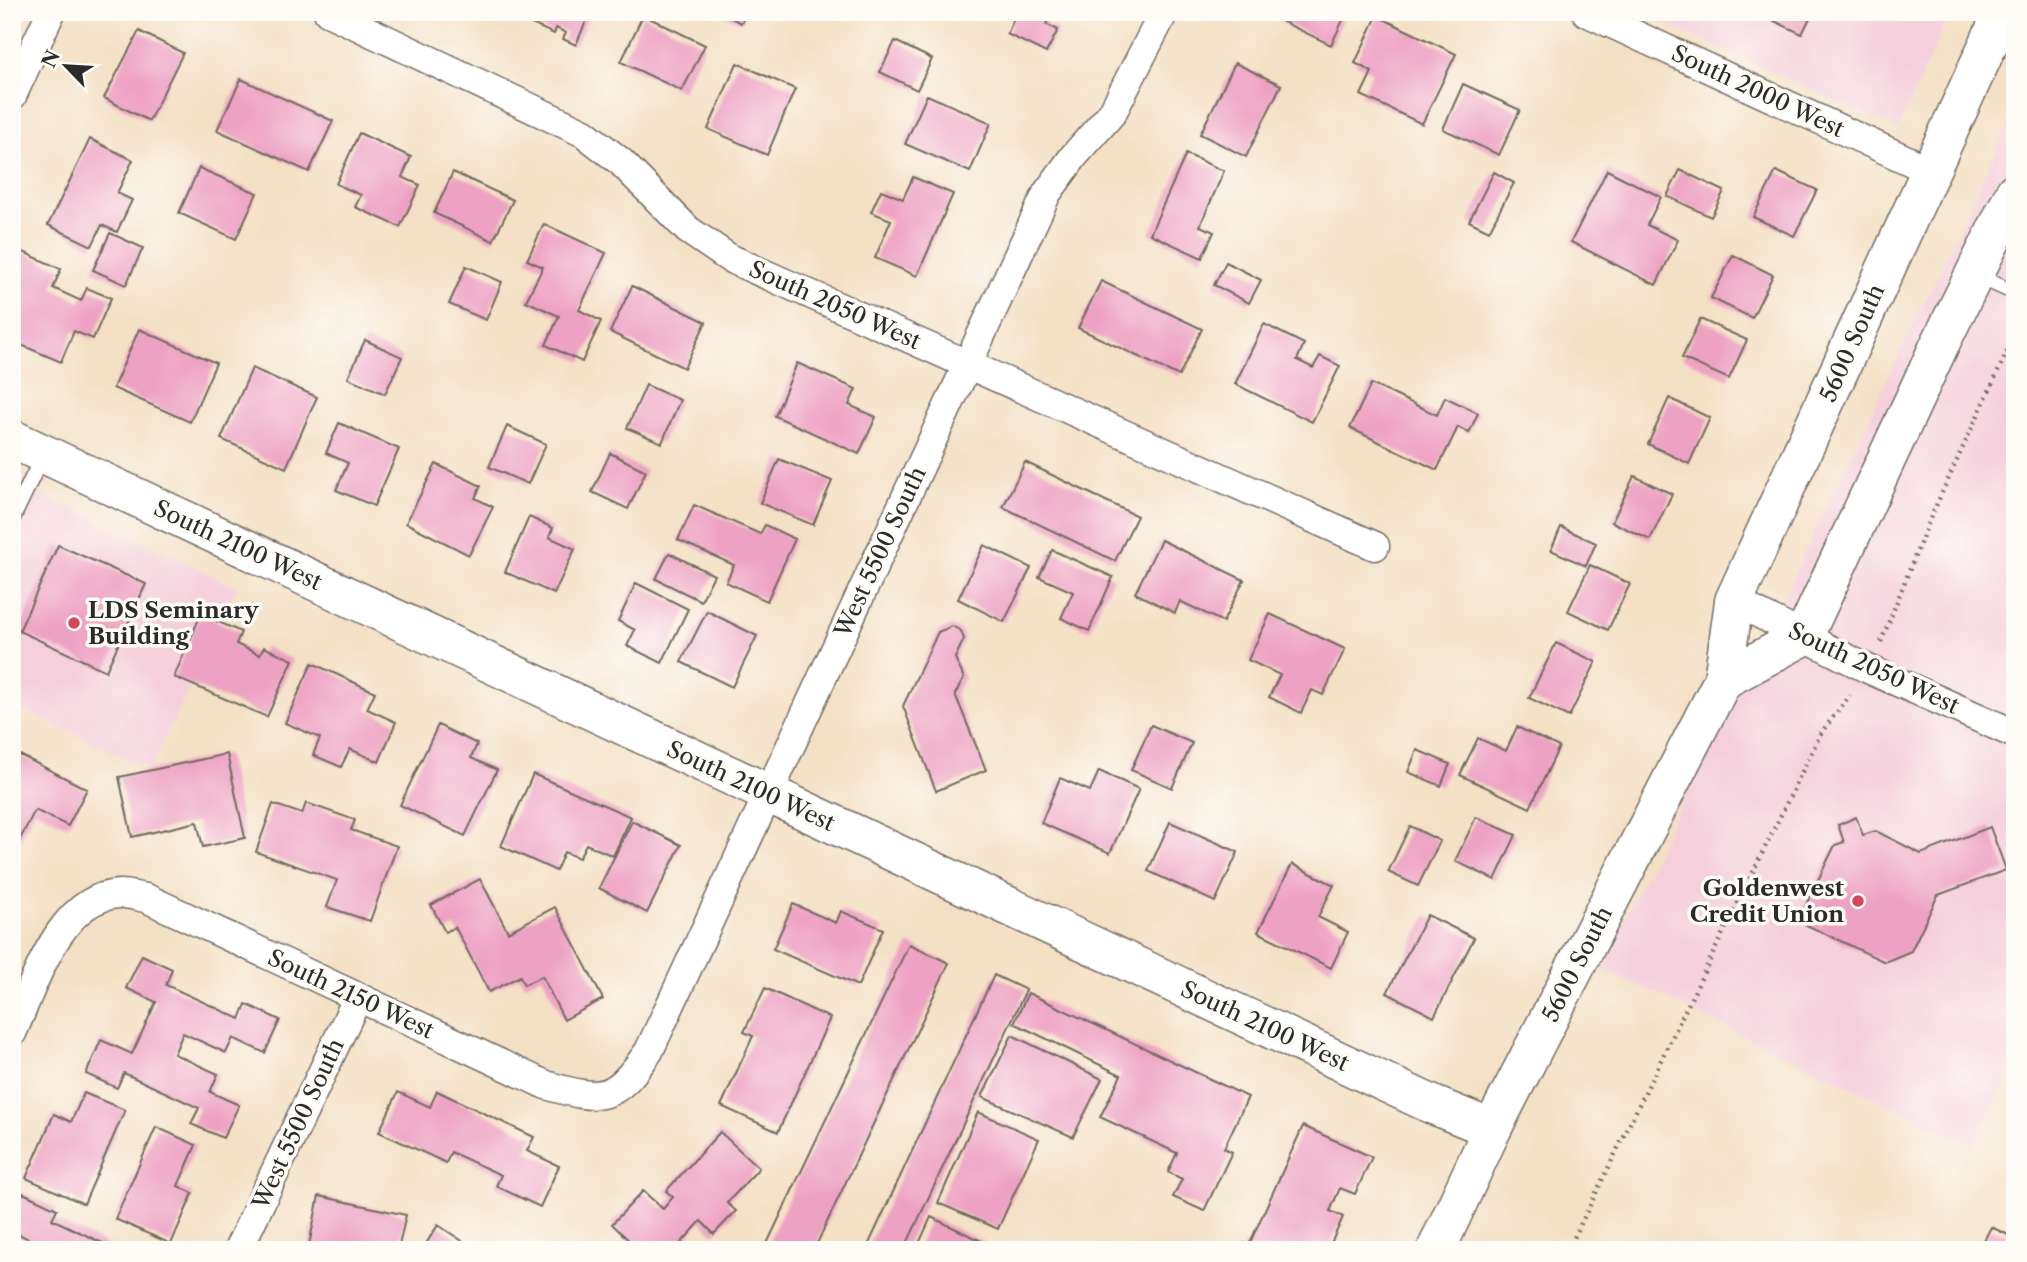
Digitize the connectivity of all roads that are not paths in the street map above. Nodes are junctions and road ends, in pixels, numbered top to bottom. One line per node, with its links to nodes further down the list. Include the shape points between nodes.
1 (51, 12): 6 (street)
2 (328, 12): 11 (street, South 2050 West, via 584,133 621,162 688,230 729,258)
3 (1164, 12): 11 (street, West 5500 South, via 1112,113 1046,193)
4 (1586, 12): 7 (street, South 2000 West)
5 (2003, 12): 7 (main road, 5600 South)
6 (12, 96)
7 (1931, 170): 15 (main road, 5600 South)
8 (2015, 192): 9 (main road)
9 (1974, 274): 10 (lane); 16 (main road)
10 (2015, 293)
11 (967, 365): 14 (street, South 2050 West); 19 (street, West 5500 South)
12 (28, 447): 13 (lane); 19 (main road, South 2100 West)
13 (12, 520)
14 (1375, 546)
15 (1734, 601): 16 (street, South 2050 West); 17 (main road, 5600 South)
16 (1804, 636): 17 (main road); 18 (street, South 2050 West)
17 (1723, 680): 23 (main road, 5600 South)
18 (2015, 734)
19 (768, 794): 22 (street, West 5500 South, via 649,1051 630,1079); 23 (main road, South 2100 West)
20 (358, 997): 21 (street, South 2150 West, via 146,898 120,894 97,899 74,913 60,931); 22 (street, South 2150 West, via 546,1085); 24 (street, West 5500 South)
21 (12, 1033)
22 (605, 1096)
23 (1492, 1129): 25 (main road, 5600 South)
24 (238, 1250)
25 (1436, 1250)

